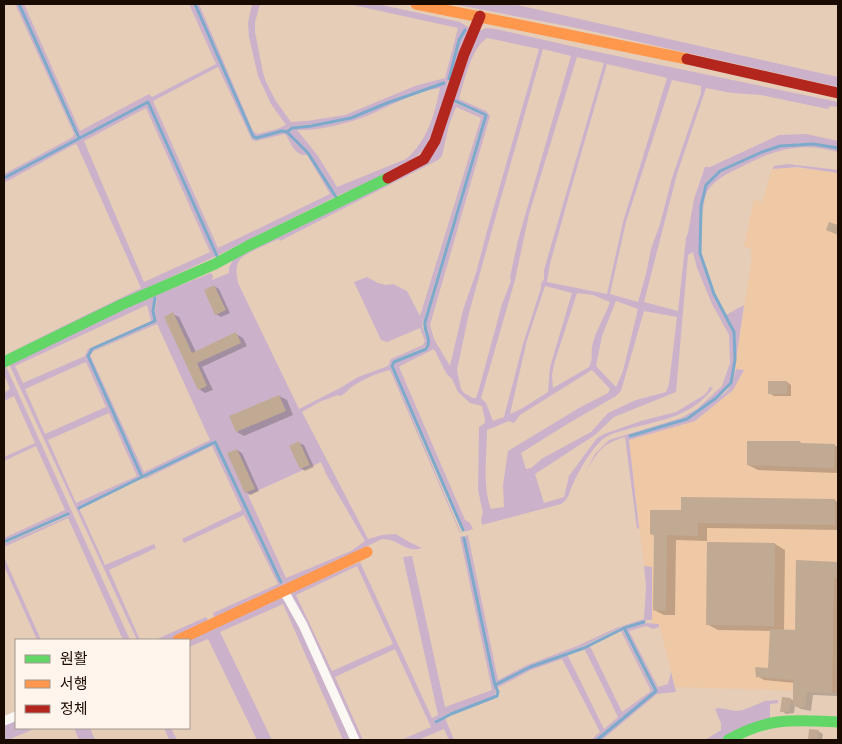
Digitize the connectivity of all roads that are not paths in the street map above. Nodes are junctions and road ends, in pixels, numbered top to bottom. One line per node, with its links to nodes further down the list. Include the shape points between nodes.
1 (416, 4): 2 (street)
2 (480, 16): 3 (street); 4 (street, via 436,141 424,159 215,264)
3 (838, 93)
4 (4, 362)
5 (367, 552): 6 (street)
6 (284, 592): 7 (street); 9 (street, via 303,625)
7 (180, 639)
8 (838, 722): 10 (street, via 764,722)
9 (355, 740)
10 (728, 740)

